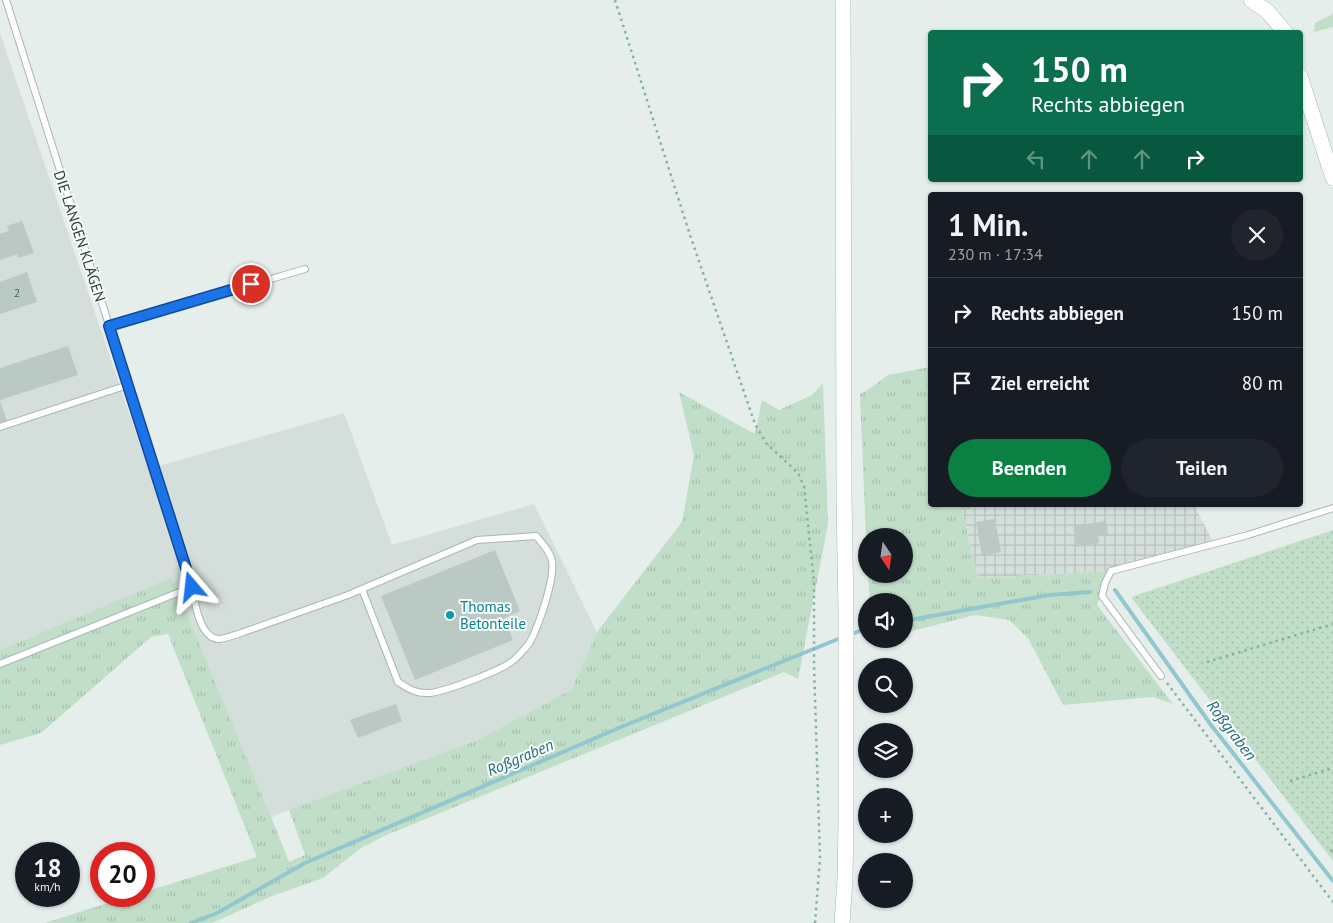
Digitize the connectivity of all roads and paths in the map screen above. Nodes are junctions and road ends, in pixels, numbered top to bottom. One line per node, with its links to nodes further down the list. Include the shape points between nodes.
1 (6, 0): 9 (lane, DIE LANGEN KLÄGEN)
2 (615, 0): 22 (path, via 755,424 766,443 798,473 804,486 814,582 820,858)
3 (844, 0): 23 (main road, via 846,832)
4 (1251, 0): 5 (main road, via 1267,11)
5 (1283, 30)
6 (1303, 85): 7 (main road)
7 (1333, 178)
8 (305, 269): 9 (lane)
9 (109, 326): 10 (lane, DIE LANGEN KLÄGEN)
10 (128, 385): 11 (lane); 13 (lane, DIE LANGEN KLÄGEN)
11 (0, 427)
12 (1333, 508): 18 (lane, via 1111,572 1102,596)
13 (192, 587): 14 (lane, DIE LANGEN KLÄGEN, via 202,626 216,639 242,633); 17 (lane)
14 (362, 589): 14 (lane, via 477,540 536,536 547,549 552,562 550,588 539,620 529,643 513,661 488,674 430,693 412,691 398,682)
15 (1333, 624): 16 (path)
16 (1206, 662)
17 (0, 664)
18 (1161, 676): 21 (path)
19 (1333, 768): 20 (path)
20 (1290, 781)
21 (1333, 902)
22 (815, 923)
23 (842, 923)

